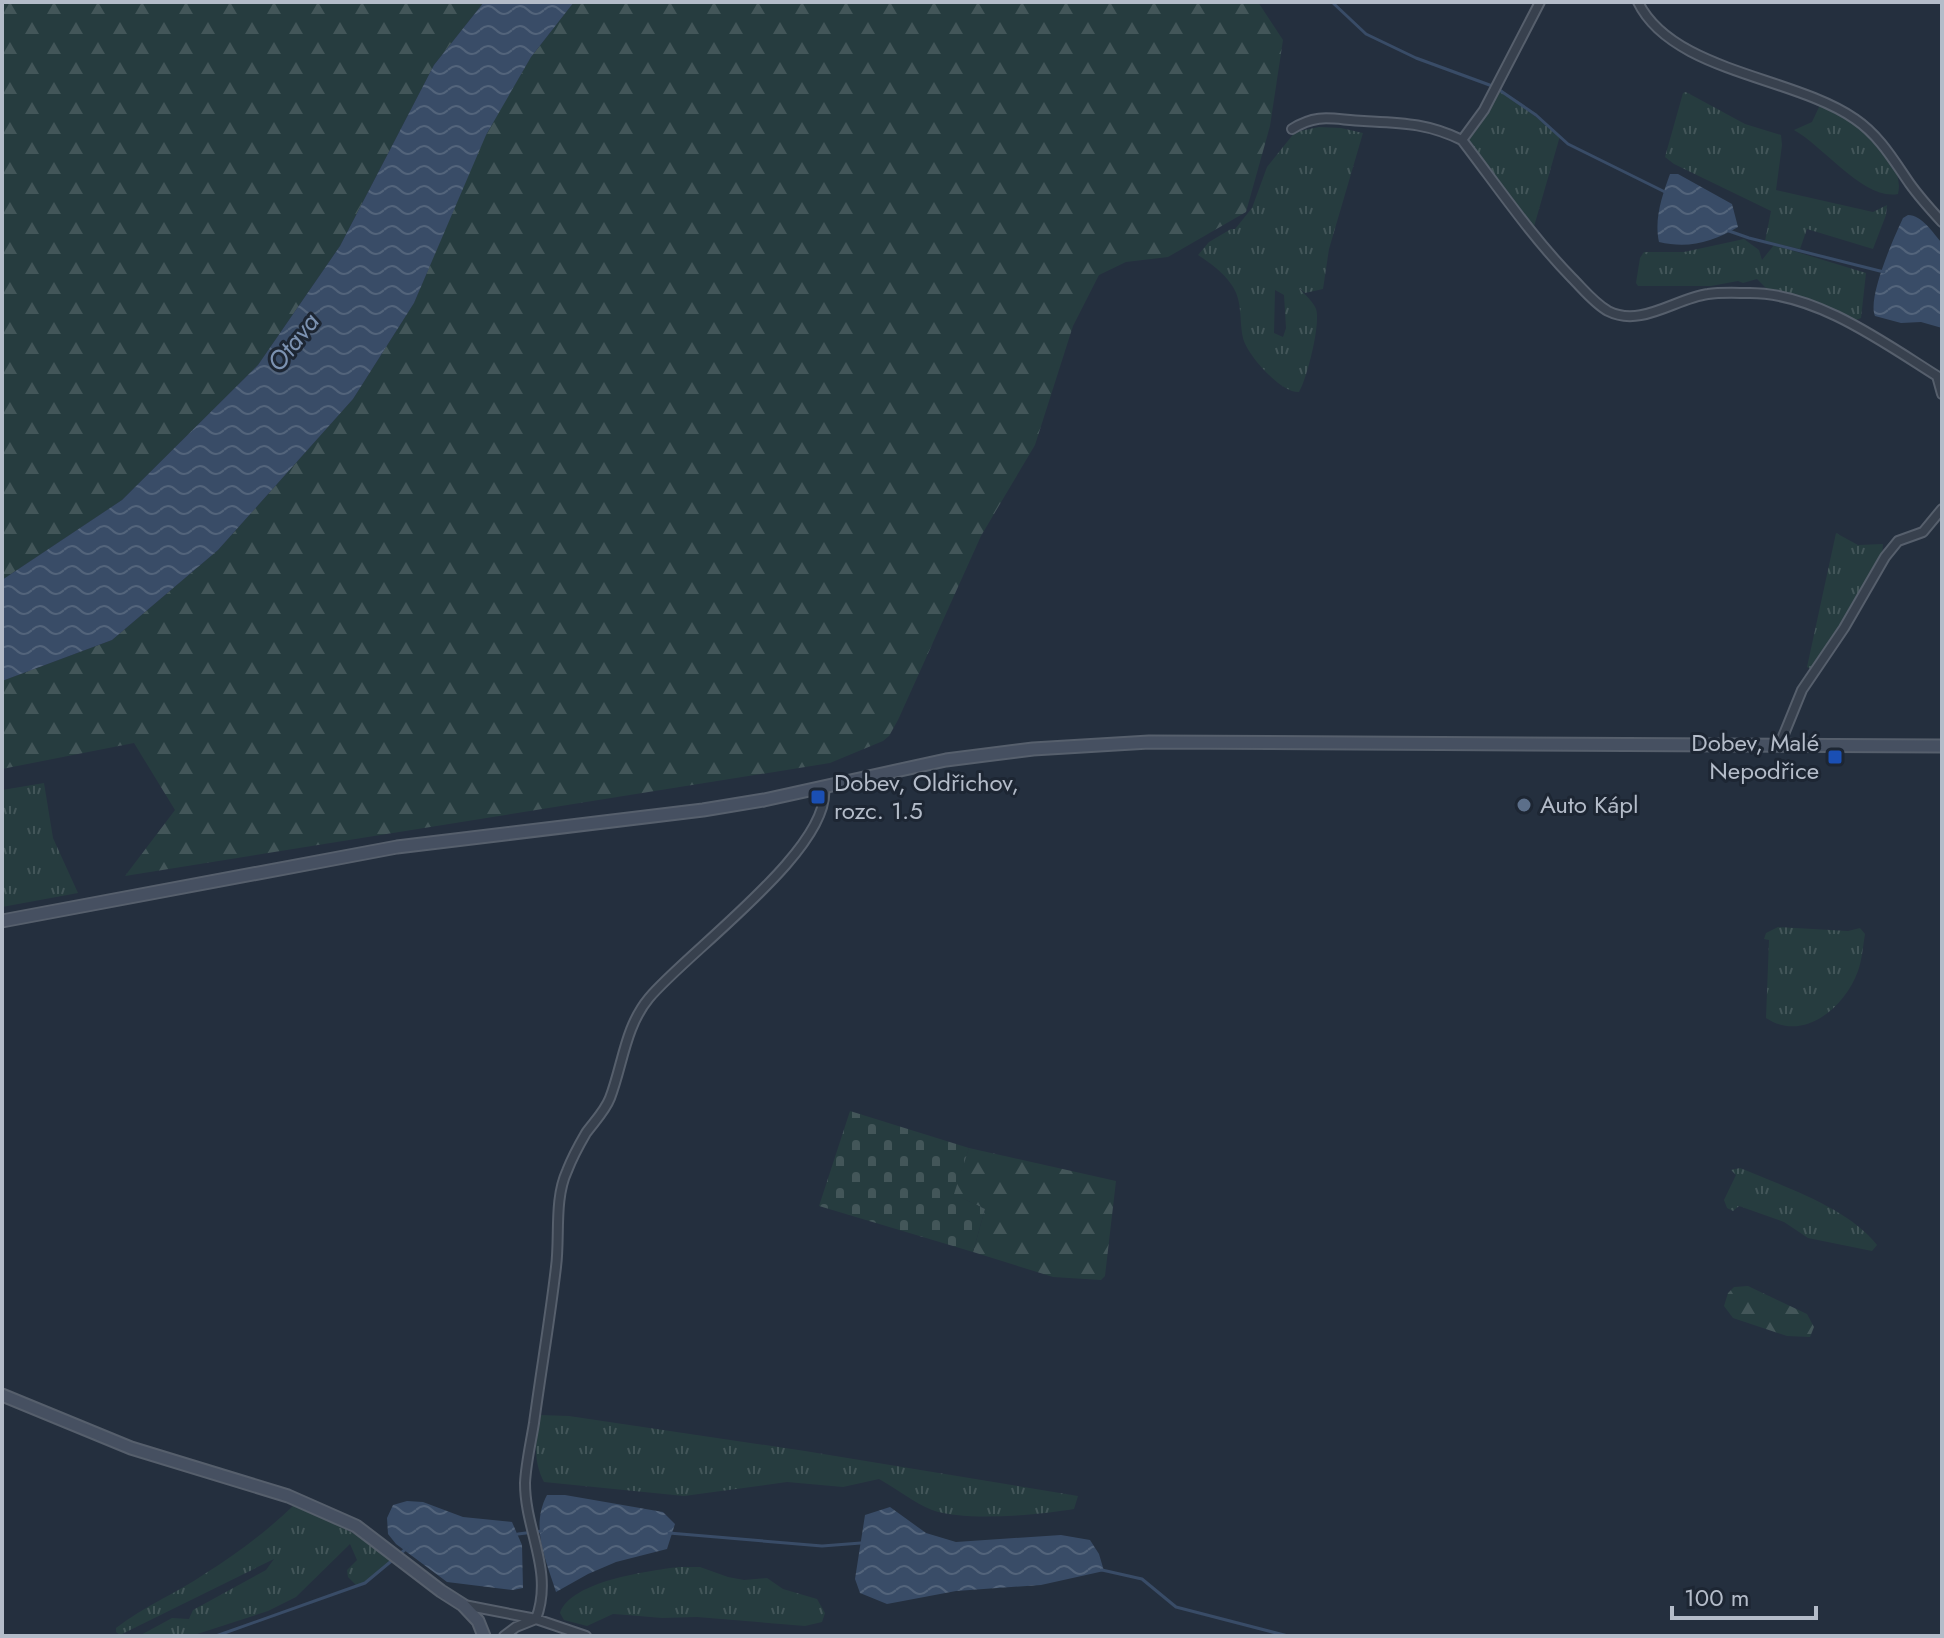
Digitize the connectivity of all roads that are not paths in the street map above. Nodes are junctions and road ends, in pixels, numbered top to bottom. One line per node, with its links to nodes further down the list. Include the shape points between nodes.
1 (1540, 2): 4 (street, via 1484,110)
2 (1637, 3): 5 (street, via 1661,35 1685,49 1817,99 1857,120 1889,151)
3 (1292, 129): 4 (street, via 1331,117 1411,123)
4 (1462, 140): 6 (street, via 1532,233 1609,311 1636,316 1706,294 1766,294 1809,304 1854,324 1937,376)
5 (1942, 222)
6 (1942, 394)
7 (1942, 509): 8 (street, via 1923,532 1898,541 1885,557 1802,690)
8 (1780, 744): 9 (main road); 10 (main road, via 1149,742 946,760)
9 (1942, 746)
10 (824, 788): 11 (main road, via 703,810 397,847); 14 (street, via 821,808 796,852 638,1013 609,1101 565,1174 525,1483 544,1580)
11 (2, 921)
12 (2, 1395): 13 (main road, via 131,1448 288,1496 356,1526)
13 (463, 1605): 14 (street); 15 (main road)
14 (536, 1619): 16 (street); 17 (street)
15 (484, 1636)
16 (504, 1636)
17 (586, 1636)

